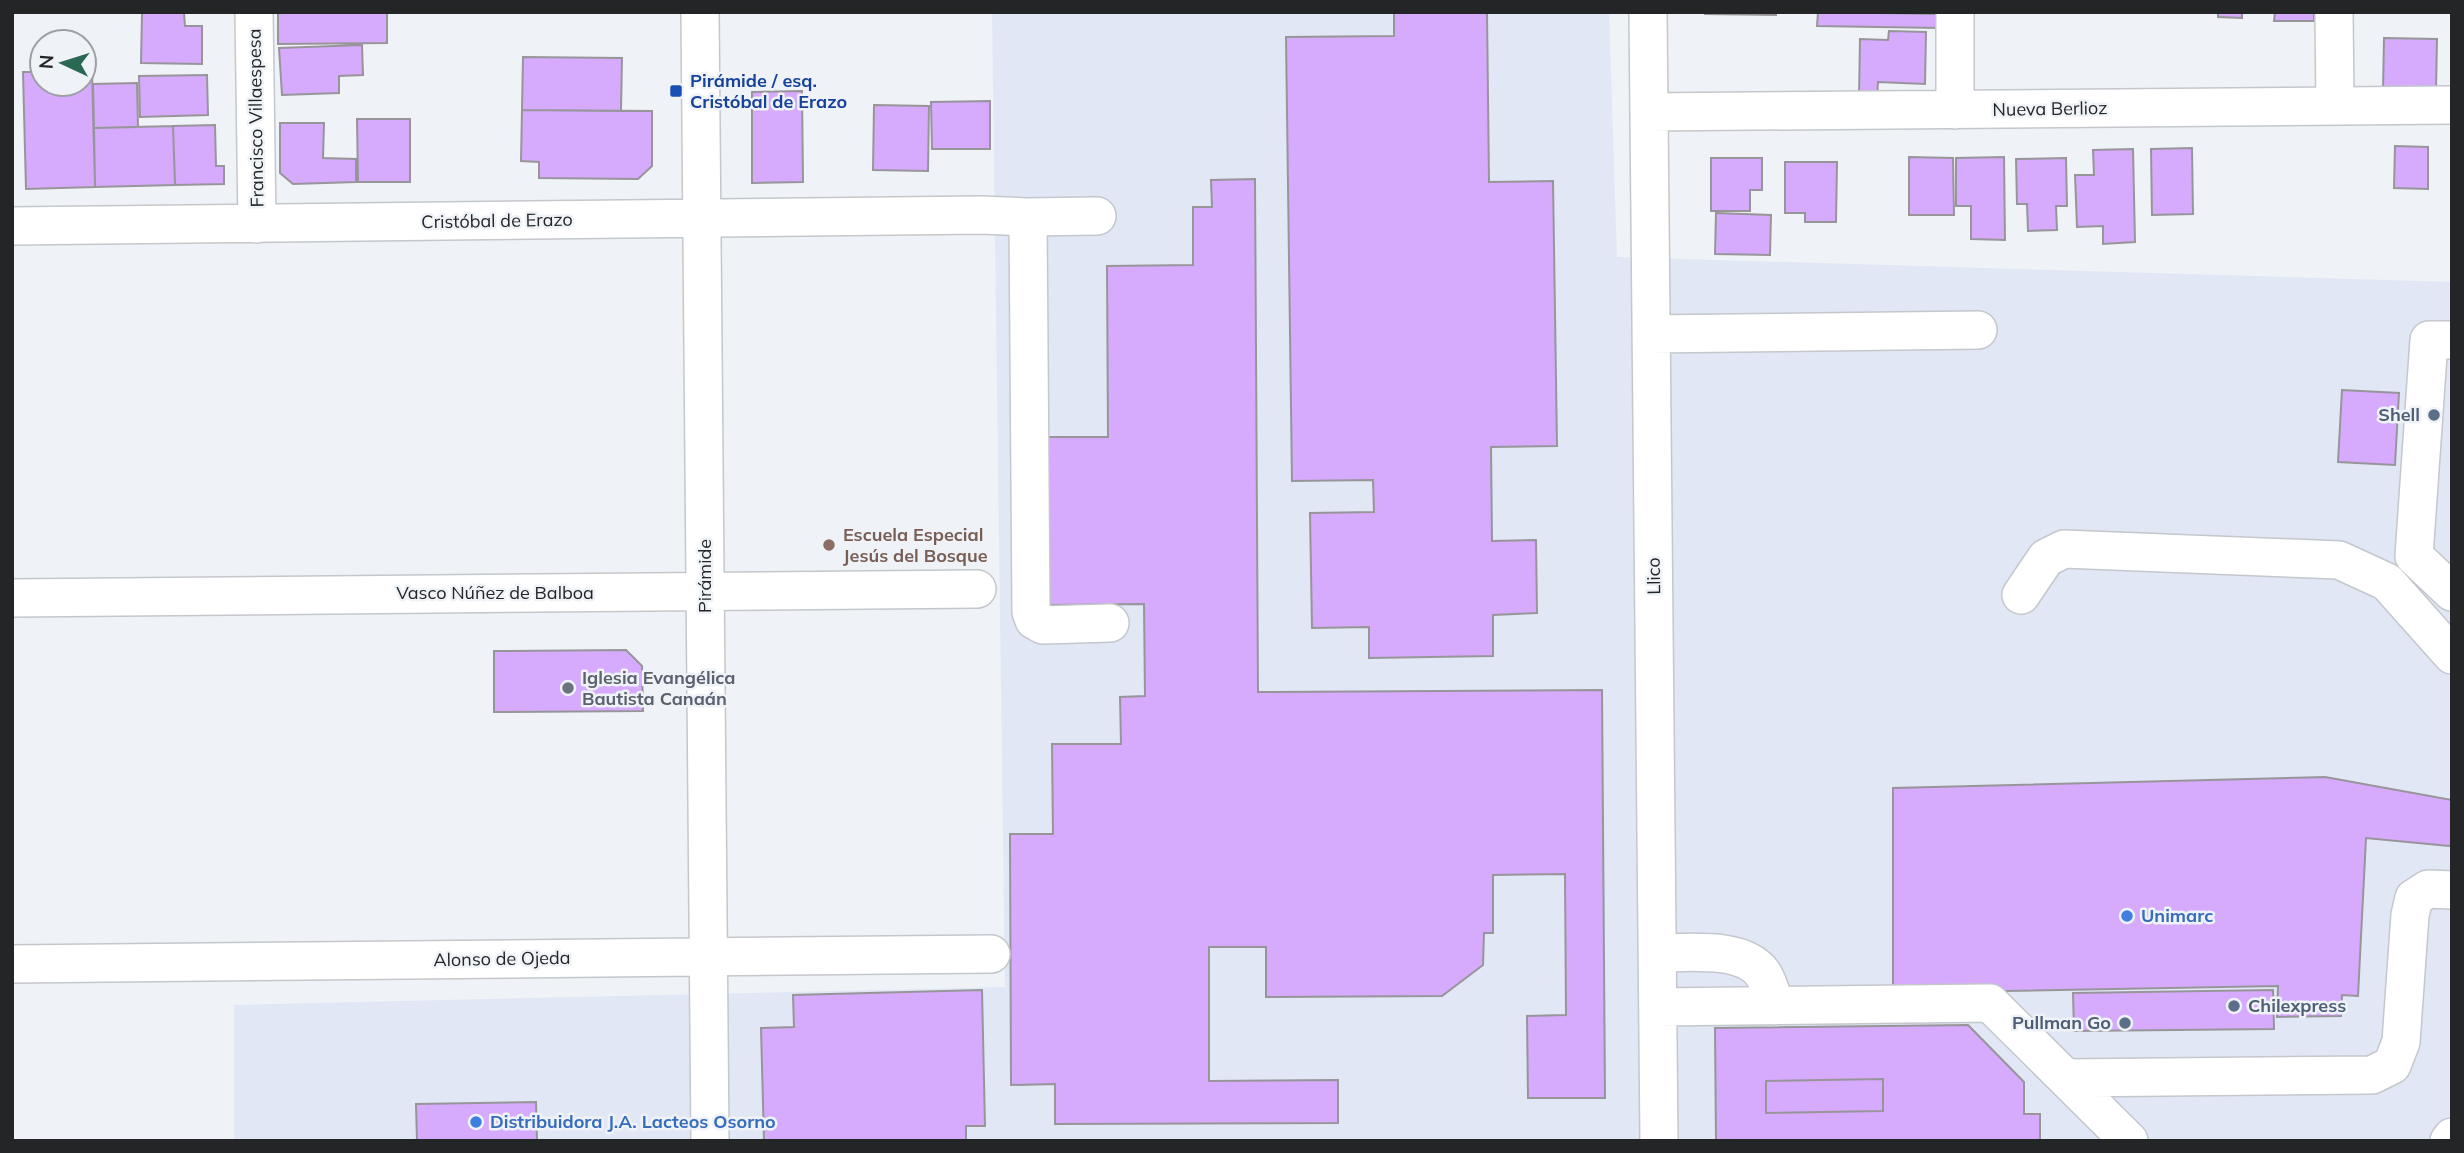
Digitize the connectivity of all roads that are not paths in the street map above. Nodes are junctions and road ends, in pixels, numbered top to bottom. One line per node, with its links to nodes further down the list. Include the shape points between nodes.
1 (254, 12): 13 (street, Francisco Villaespesa)
2 (700, 12): 12 (street, Pirámide)
3 (1648, 12): 9 (street, Llico)
4 (1955, 12): 8 (street)
5 (2334, 12): 7 (street)
6 (2452, 105): 7 (street, Nueva Berlioz)
7 (2335, 106): 8 (street, Nueva Berlioz)
8 (1955, 110): 9 (street, Nueva Berlioz)
9 (1649, 112): 16 (street, Llico)
10 (1097, 216): 11 (street, Cristóbal de Erazo)
11 (1028, 217): 12 (street, Cristóbal de Erazo); 24 (street, via 1031,612 1043,625)
12 (702, 218): 13 (street, Cristóbal de Erazo); 20 (street, Pirámide)
13 (257, 223): 14 (street, Cristóbal de Erazo)
14 (12, 226)
15 (1978, 330): 16 (street)
16 (1651, 334): 27 (street, Llico)
17 (2452, 340): 18 (street, via 2429,340)
18 (2437, 444): 21 (street, via 2414,556)
19 (977, 589): 20 (street, Vasco Núñez de Balboa)
20 (706, 592): 23 (street, Vasco Núñez de Balboa); 29 (street, Pirámide)
21 (2452, 592)
22 (2021, 595): 25 (street, via 2046,558 2064,549 2339,560 2387,582)
23 (12, 598)
24 (1110, 623)
25 (2452, 655)
26 (2452, 890): 33 (street, via 2428,889 2414,898 2401,1042 2392,1065 2372,1075)
27 (1658, 953): 31 (street, via 1739,957 1763,973); 32 (street, Llico)
28 (991, 954): 29 (street, Alonso de Ojeda)
29 (708, 957): 30 (street, Alonso de Ojeda); 34 (street, Pirámide)
30 (12, 964)
31 (1775, 1006): 32 (street); 33 (street, via 1990,1003)
32 (1659, 1007): 35 (street, Llico)
33 (2067, 1078): 36 (street)
34 (710, 1141)
35 (1659, 1141)
36 (2129, 1141)

